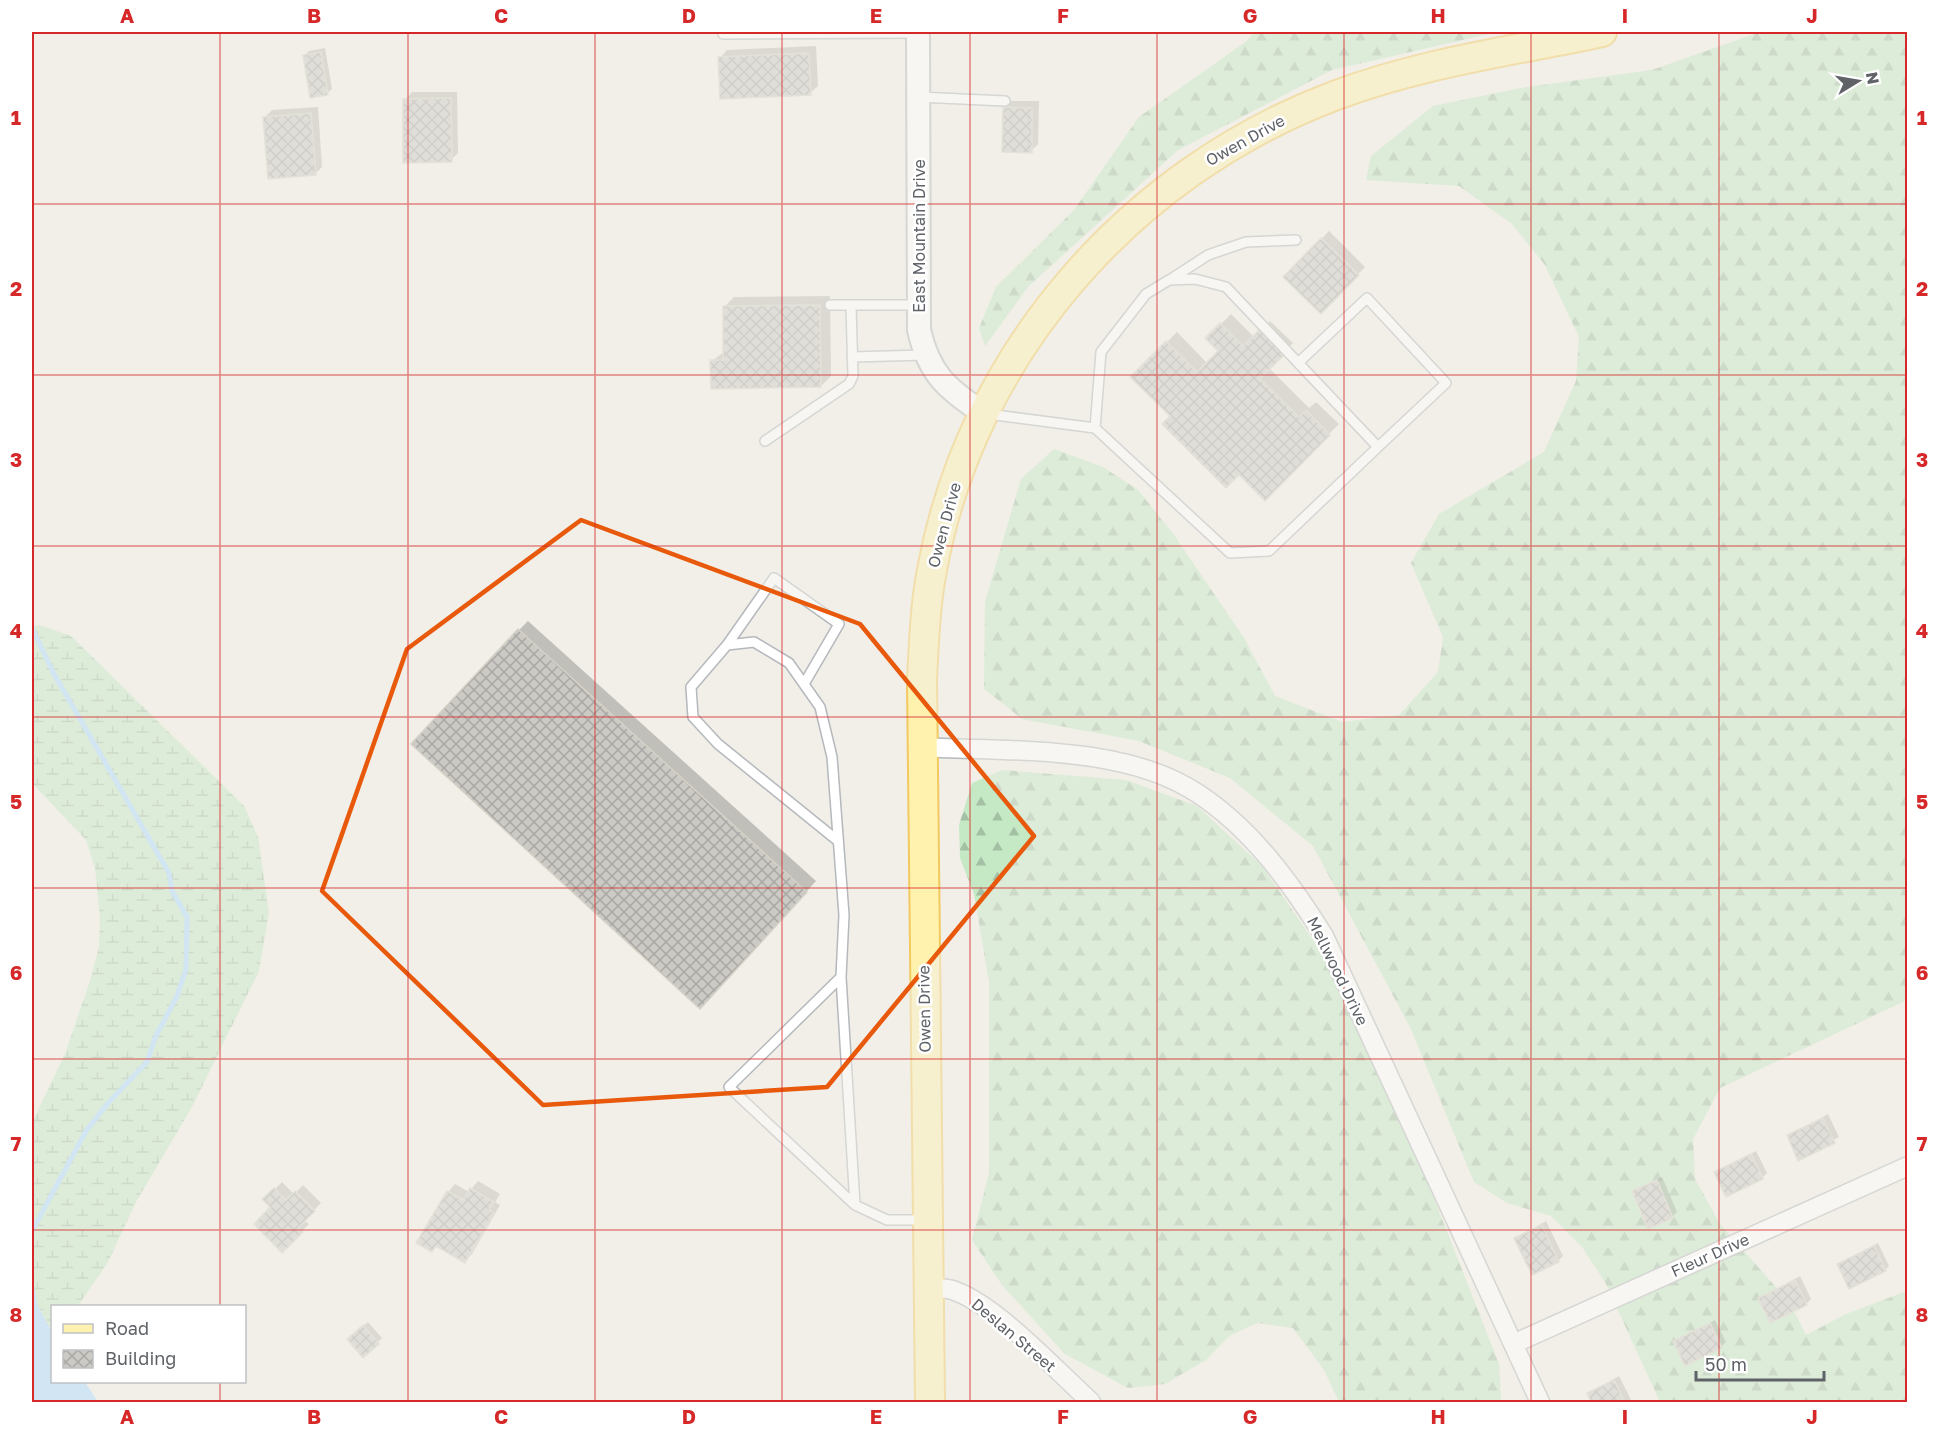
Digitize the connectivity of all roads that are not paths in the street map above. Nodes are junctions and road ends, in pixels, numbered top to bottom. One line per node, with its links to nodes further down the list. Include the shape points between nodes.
1 (918, 32): 3 (lane); 4 (street, East Mountain Drive)
2 (1602, 32): 14 (main road, Owen Drive, via 1382,79 1300,110 1228,147 1154,200 1084,263 1029,336)
3 (723, 34)
4 (918, 97): 5 (lane); 10 (street, East Mountain Drive)
5 (1005, 101)
6 (1296, 240): 7 (lane, via 1245,242 1208,255)
7 (1169, 280): 13 (lane, via 1195,279 1226,286); 15 (lane, via 1146,294 1101,352)
8 (830, 305): 9 (lane)
9 (851, 305): 10 (lane); 12 (lane)
10 (919, 305): 11 (street, East Mountain Drive)
11 (924, 355): 12 (lane); 14 (street, East Mountain Drive, via 953,393)
12 (852, 357): 16 (lane, via 853,376 846,387)
13 (1298, 363): 17 (lane); 17 (lane, via 1367,298 1446,383)
14 (983, 414): 15 (lane); 20 (main road, Owen Drive, via 960,468 932,569 925,621)
15 (1095, 428): 17 (lane, via 1230,553 1269,551)
16 (765, 441)
17 (1378, 447)
18 (727, 645): 19 (lane, via 754,642 789,663); 19 (lane, via 774,578 839,624); 21 (lane, via 691,687 693,717 718,744)
19 (804, 684): 21 (lane, via 820,707 832,757)
20 (921, 747): 25 (main road, Owen Drive); 27 (street, Mellwood Drive, via 1069,755 1128,765 1196,792 1250,837 1304,904 1324,936)
21 (838, 841): 22 (lane, via 844,915)
22 (841, 977): 24 (lane); 24 (lane, via 729,1087)
23 (1908, 1166): 27 (street, Fleur Drive)
24 (855, 1205): 25 (lane, via 887,1220)
25 (927, 1220): 26 (main road, Owen Drive)
26 (927, 1288): 28 (main road, Owen Drive); 29 (street, Deslan Street, via 952,1289 969,1296)
27 (1513, 1344): 30 (street, Mellwood Drive)
28 (930, 1402)
29 (1091, 1402)
30 (1540, 1402)

